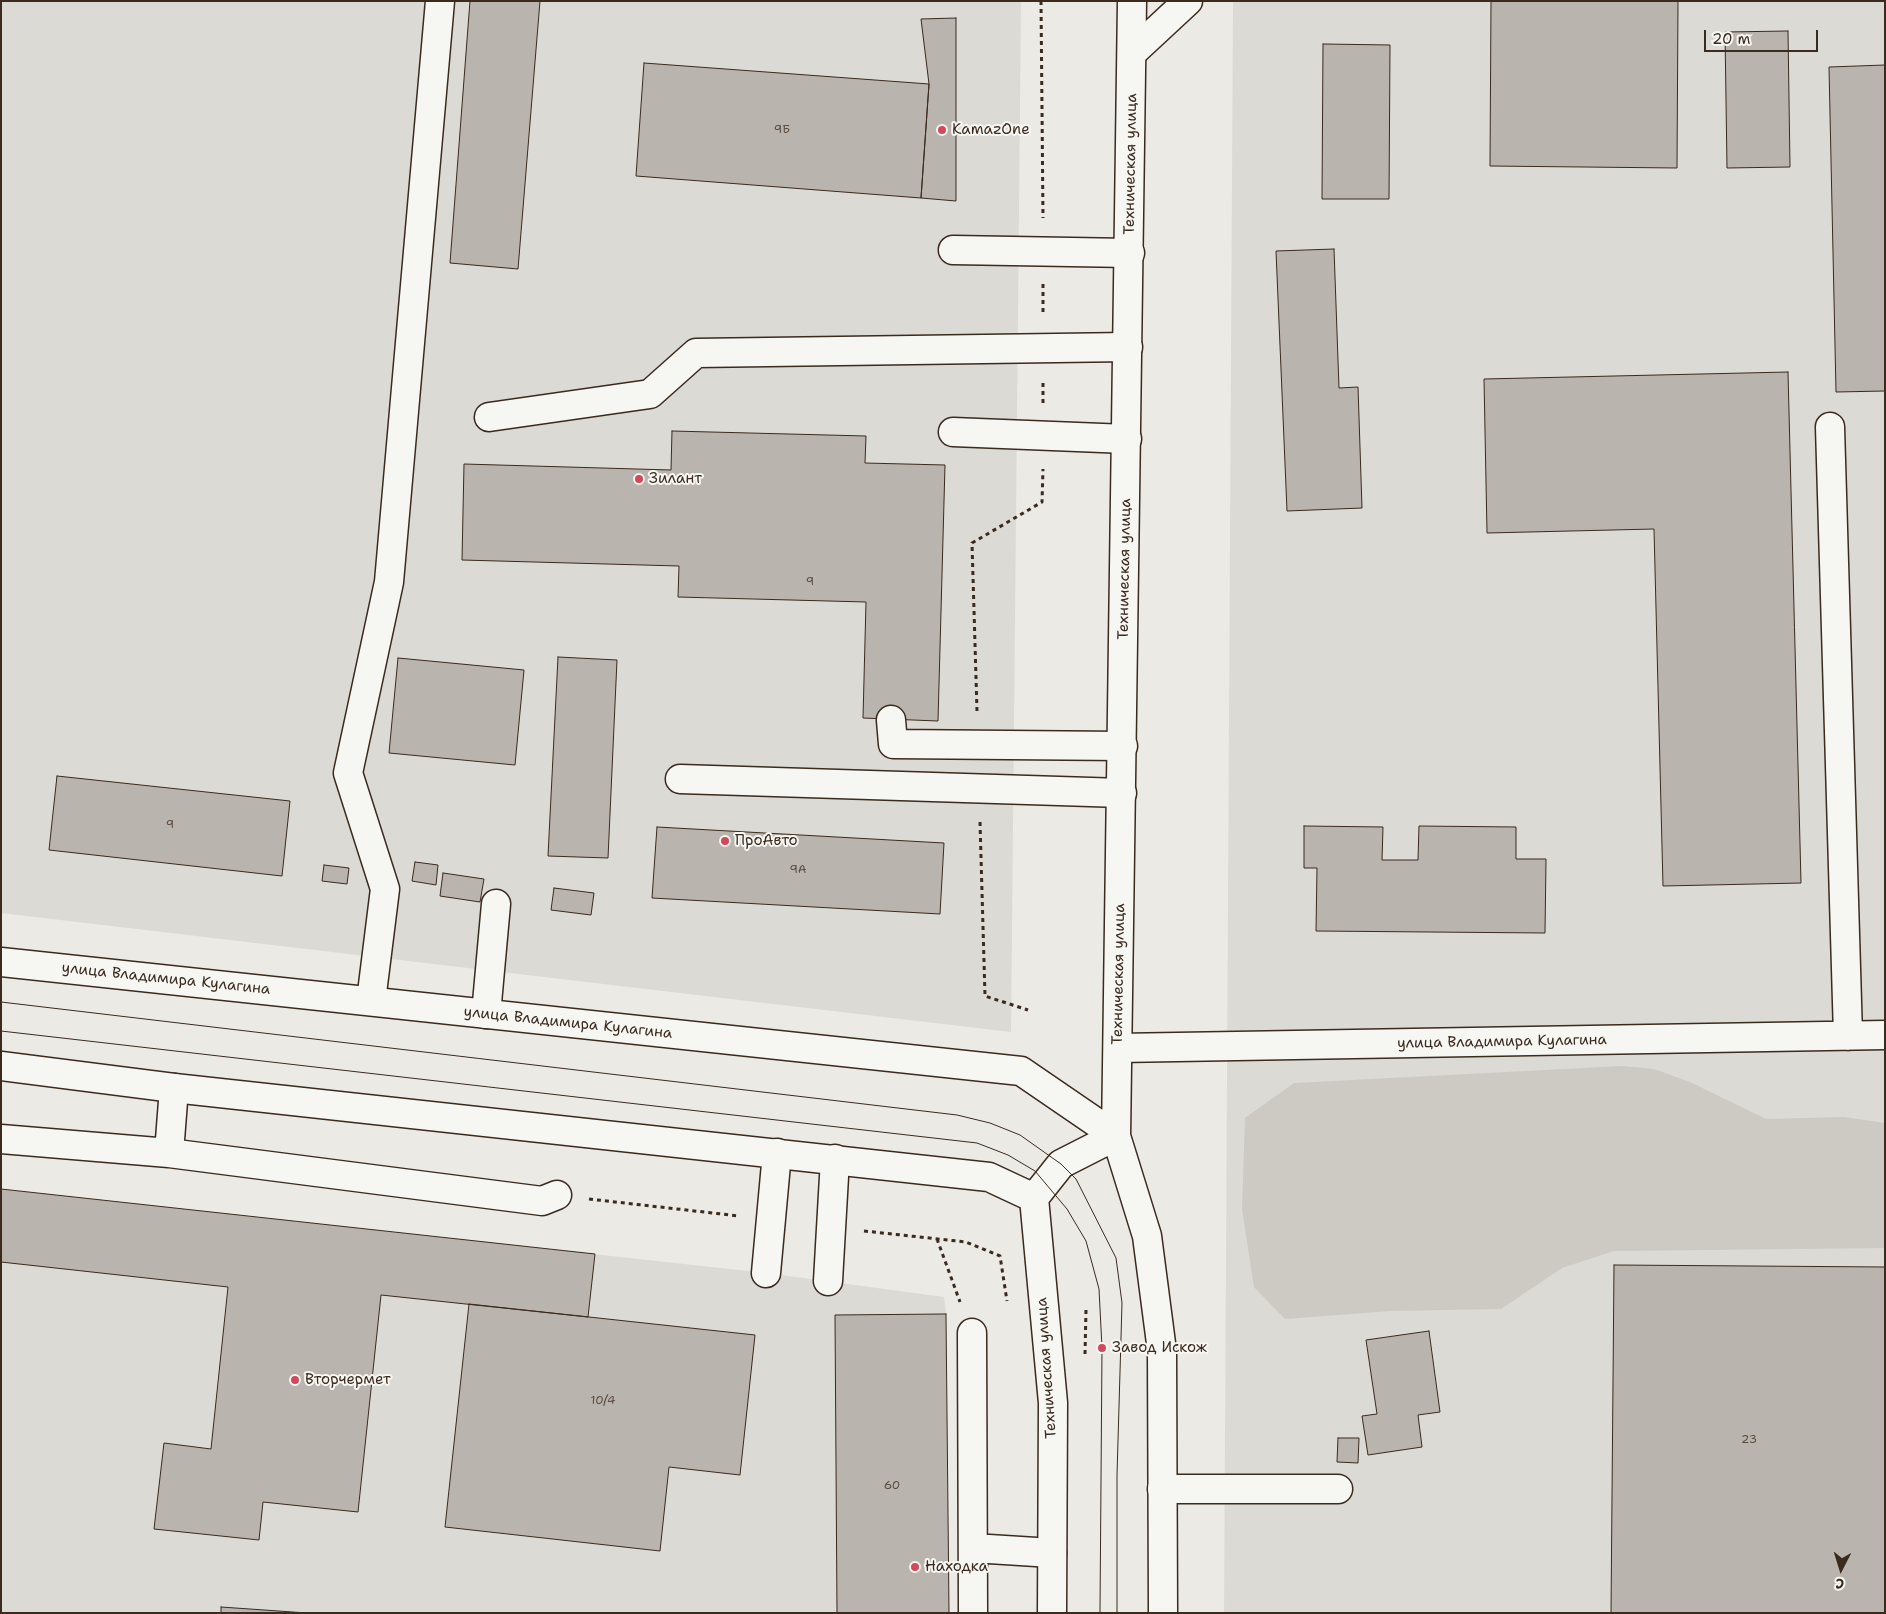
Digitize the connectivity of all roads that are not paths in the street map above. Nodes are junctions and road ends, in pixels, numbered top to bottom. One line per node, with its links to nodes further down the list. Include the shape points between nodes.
1 (440, 1): 18 (main road, via 389,582 348,773 385,889)
2 (1127, 1): 4 (main road, Техническая улица)
3 (1188, 1): 4 (main road)
4 (1132, 53): 6 (main road, Техническая улица)
5 (953, 250): 6 (main road)
6 (1130, 253): 7 (main road, Техническая улица)
7 (1128, 347): 8 (main road, via 696,353 650,394); 11 (main road, Техническая улица)
8 (489, 417)
9 (1830, 427): 21 (main road)
10 (953, 432): 11 (main road)
11 (1127, 439): 13 (main road, Техническая улица)
12 (891, 720): 13 (main road, via 893,744)
13 (1122, 746): 15 (main road, Техническая улица)
14 (680, 779): 15 (main road)
15 (1122, 793): 22 (main road, Техническая улица)
16 (496, 904): 19 (main road)
17 (1, 962): 18 (main road, улица Владимира Кулагина)
18 (371, 1001): 19 (main road, улица Владимира Кулагина)
19 (486, 1014): 25 (main road, улица Владимира Кулагина, via 1020,1071)
20 (1885, 1035): 21 (main road, улица Владимира Кулагина)
21 (1848, 1036): 22 (main road, улица Владимира Кулагина)
22 (1118, 1048): 25 (main road, Техническая улица)
23 (1, 1066): 24 (main road)
24 (174, 1088): 27 (main road); 28 (main road)
25 (1116, 1136): 31 (main road, via 1061,1164); 35 (main road, Техническая улица, via 1147,1236 1162,1351)
26 (1, 1139): 27 (main road)
27 (169, 1153): 30 (main road, via 542,1201)
28 (777, 1153): 29 (main road); 32 (main road)
29 (835, 1159): 31 (main road, via 989,1177); 33 (main road)
30 (557, 1195)
31 (1034, 1198): 38 (main road, Техническая улица, via 1053,1403)
32 (766, 1273)
33 (828, 1281)
34 (972, 1333): 37 (main road)
35 (1162, 1489): 36 (main road); 41 (main road, Техническая улица)
36 (1338, 1490)
37 (973, 1548): 38 (main road); 39 (main road)
38 (1052, 1553): 40 (main road, Техническая улица)
39 (973, 1613)
40 (1052, 1613)
41 (1163, 1613)

